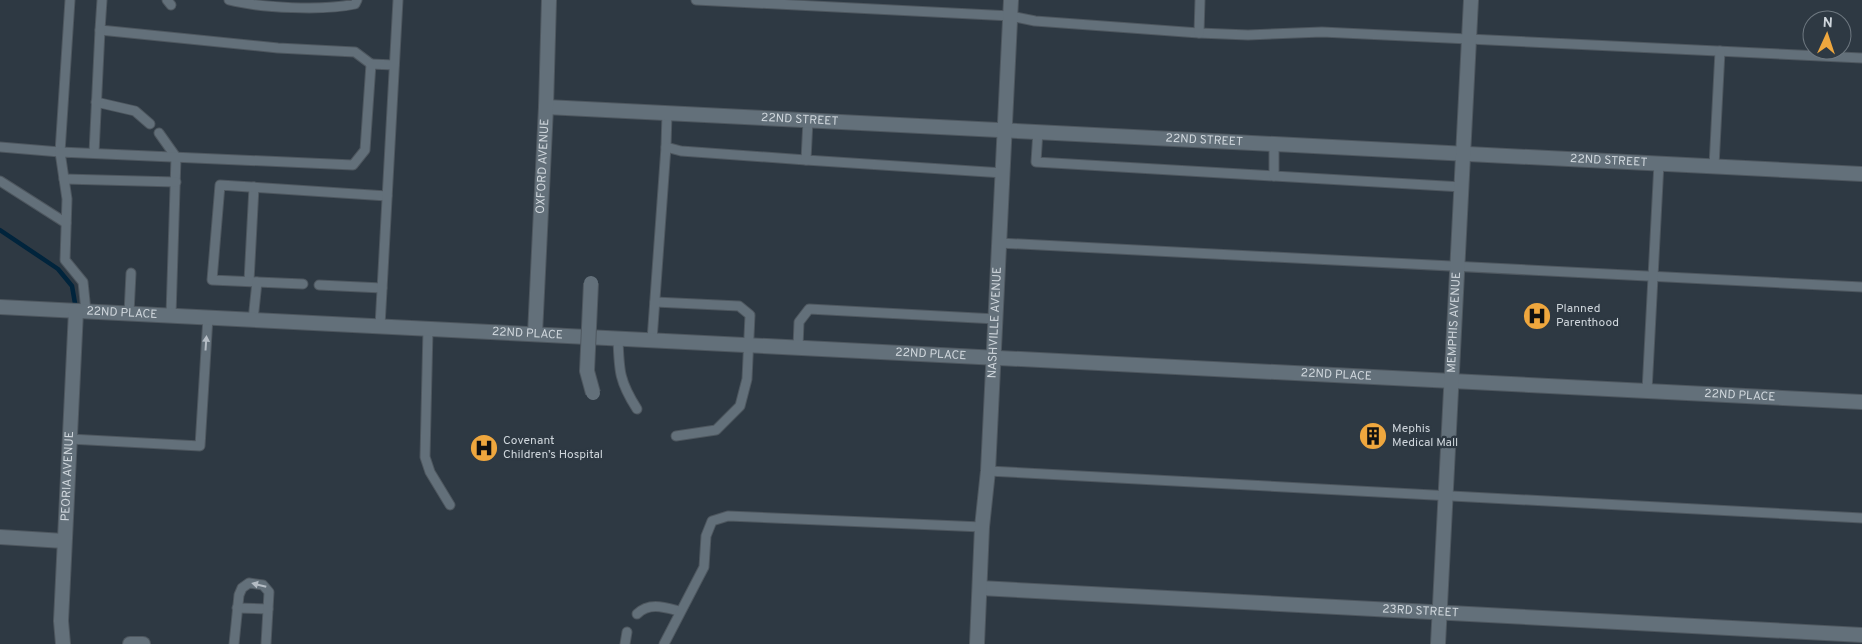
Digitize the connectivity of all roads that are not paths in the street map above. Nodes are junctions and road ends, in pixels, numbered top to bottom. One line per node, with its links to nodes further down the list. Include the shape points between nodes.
1 (70, 0): 30 (lane)
2 (102, 0): 12 (lane)
3 (229, 0): 4 (lane, via 246,4 338,8 355,4)
4 (357, 0)
5 (398, 0): 18 (lane)
6 (548, 0): 20 (street, OXFORD AVENUE)
7 (696, 0): 11 (lane)
8 (1011, 0): 11 (street, NASHVILLE AVENUE)
9 (1200, 0): 13 (lane)
10 (1472, 0): 14 (street, MEMPHIS AVENUE)
11 (1011, 16): 13 (lane, via 1035,21); 24 (street, NASHVILLE AVENUE)
12 (100, 30): 17 (lane, via 278,48 355,52); 19 (lane)
13 (1199, 33): 14 (lane, via 1322,32)
14 (1470, 38): 15 (lane); 32 (street, MEMPHIS AVENUE)
15 (1720, 50): 16 (lane); 36 (lane)
16 (1862, 58)
17 (371, 64): 18 (lane); 33 (lane, via 365,150 353,165)
18 (394, 66): 45 (lane)
19 (96, 102): 23 (lane, via 135,111); 31 (lane)
20 (546, 107): 21 (street, 22ND STREET); 67 (street, OXFORD AVENUE)
21 (667, 113): 22 (street, 22ND STREET); 29 (lane)
22 (808, 120): 24 (street, 22ND STREET); 34 (lane)
23 (150, 124)
24 (1005, 130): 25 (street, 22ND STREET); 37 (street, NASHVILLE AVENUE)
25 (1038, 131): 27 (street, 22ND STREET); 39 (lane, via 1036,162)
26 (159, 133): 33 (lane)
27 (1274, 144): 32 (street, 22ND STREET); 39 (lane)
28 (0, 147): 30 (lane)
29 (666, 147): 34 (lane, via 681,152); 57 (lane)
30 (60, 152): 31 (lane); 40 (lane)
31 (94, 153): 33 (lane)
32 (1464, 153): 35 (street, 22ND STREET); 44 (street, MEMPHIS AVENUE)
33 (176, 157): 42 (lane)
34 (806, 160): 37 (lane)
35 (1659, 163): 36 (street, 22ND STREET); 50 (lane)
36 (1714, 166): 38 (street, 22ND STREET)
37 (1003, 173): 47 (street, NASHVILLE AVENUE)
38 (1862, 174)
39 (1274, 176): 44 (lane)
40 (64, 178): 42 (lane); 46 (lane)
41 (0, 181): 46 (lane)
42 (176, 182): 61 (lane)
43 (254, 187): 45 (lane); 51 (lane); 51 (lane, via 220,185 212,280)
44 (1462, 187): 48 (street, MEMPHIS AVENUE)
45 (387, 196): 56 (lane)
46 (66, 223): 59 (lane, via 65,260 83,282)
47 (999, 243): 48 (lane); 63 (street, NASHVILLE AVENUE)
48 (1458, 267): 50 (lane); 73 (street, MEMPHIS AVENUE)
49 (131, 273): 60 (lane)
50 (1655, 276): 55 (lane); 74 (lane)
51 (253, 282): 53 (lane); 64 (lane)
52 (591, 283): 75 (street, bridge, via 587,371)
53 (303, 284)
54 (319, 285): 56 (lane)
55 (1862, 287)
56 (382, 288): 65 (lane)
57 (655, 302): 69 (lane); 70 (lane, via 739,306 750,315)
58 (0, 307): 59 (street, 22ND PLACE)
59 (81, 311): 60 (street, 22ND PLACE); 79 (street, PEORIA AVENUE)
60 (129, 313): 61 (street, 22ND PLACE)
61 (171, 315): 62 (street, 22ND PLACE)
62 (208, 317): 64 (street, 22ND PLACE); 79 (lane, one-way to 62, via 200,446)
63 (996, 319): 71 (lane, via 809,309 798,322); 72 (street, NASHVILLE AVENUE)
64 (253, 320): 65 (street, 22ND PLACE)
65 (380, 326): 66 (street, 22ND PLACE)
66 (428, 328): 67 (street, 22ND PLACE); 82 (lane, via 425,457)
67 (535, 334): 68 (street, 22ND PLACE)
68 (618, 338): 69 (street, 22ND PLACE); 77 (lane, via 619,373)
69 (652, 340): 70 (street, 22ND PLACE)
70 (748, 345): 71 (street, 22ND PLACE); 78 (lane, via 747,379 740,406 716,430)
71 (798, 347): 72 (street, 22ND PLACE)
72 (994, 357): 73 (street, 22ND PLACE); 80 (street, NASHVILLE AVENUE)
73 (1452, 381): 74 (street, 22ND PLACE); 81 (street, MEMPHIS AVENUE)
74 (1647, 391): 76 (street, 22ND PLACE)
75 (592, 392)
76 (1862, 402)
77 (637, 409)
78 (676, 436)
79 (70, 439): 86 (street, PEORIA AVENUE)
80 (988, 471): 81 (lane); 84 (street, NASHVILLE AVENUE)
81 (1446, 496): 83 (lane); 91 (street, MEMPHIS AVENUE)
82 (450, 505)
83 (1862, 518)
84 (982, 528): 87 (street, NASHVILLE AVENUE); 90 (lane, via 728,516 712,521 706,536 704,567)
85 (0, 537): 86 (street)
86 (64, 540): 95 (street, PEORIA AVENUE)
87 (980, 588): 91 (street, 23RD STREET); 102 (street, NASHVILLE AVENUE)
88 (237, 608): 89 (lane); 89 (lane, one-way to 88, via 268,589 254,583 242,588); 98 (lane)
89 (268, 609): 99 (lane)
90 (679, 611): 92 (lane, via 653,606 643,608); 101 (lane)
91 (1440, 611): 94 (street, 23RD STREET); 103 (street, MEMPHIS AVENUE)
92 (637, 614)
93 (627, 632): 100 (lane)
94 (1862, 635)
95 (63, 644)
96 (130, 644): 97 (street)
97 (143, 644)
98 (234, 644)
99 (266, 644)
100 (625, 644)
101 (664, 644)
102 (976, 644)
103 (1438, 644)

